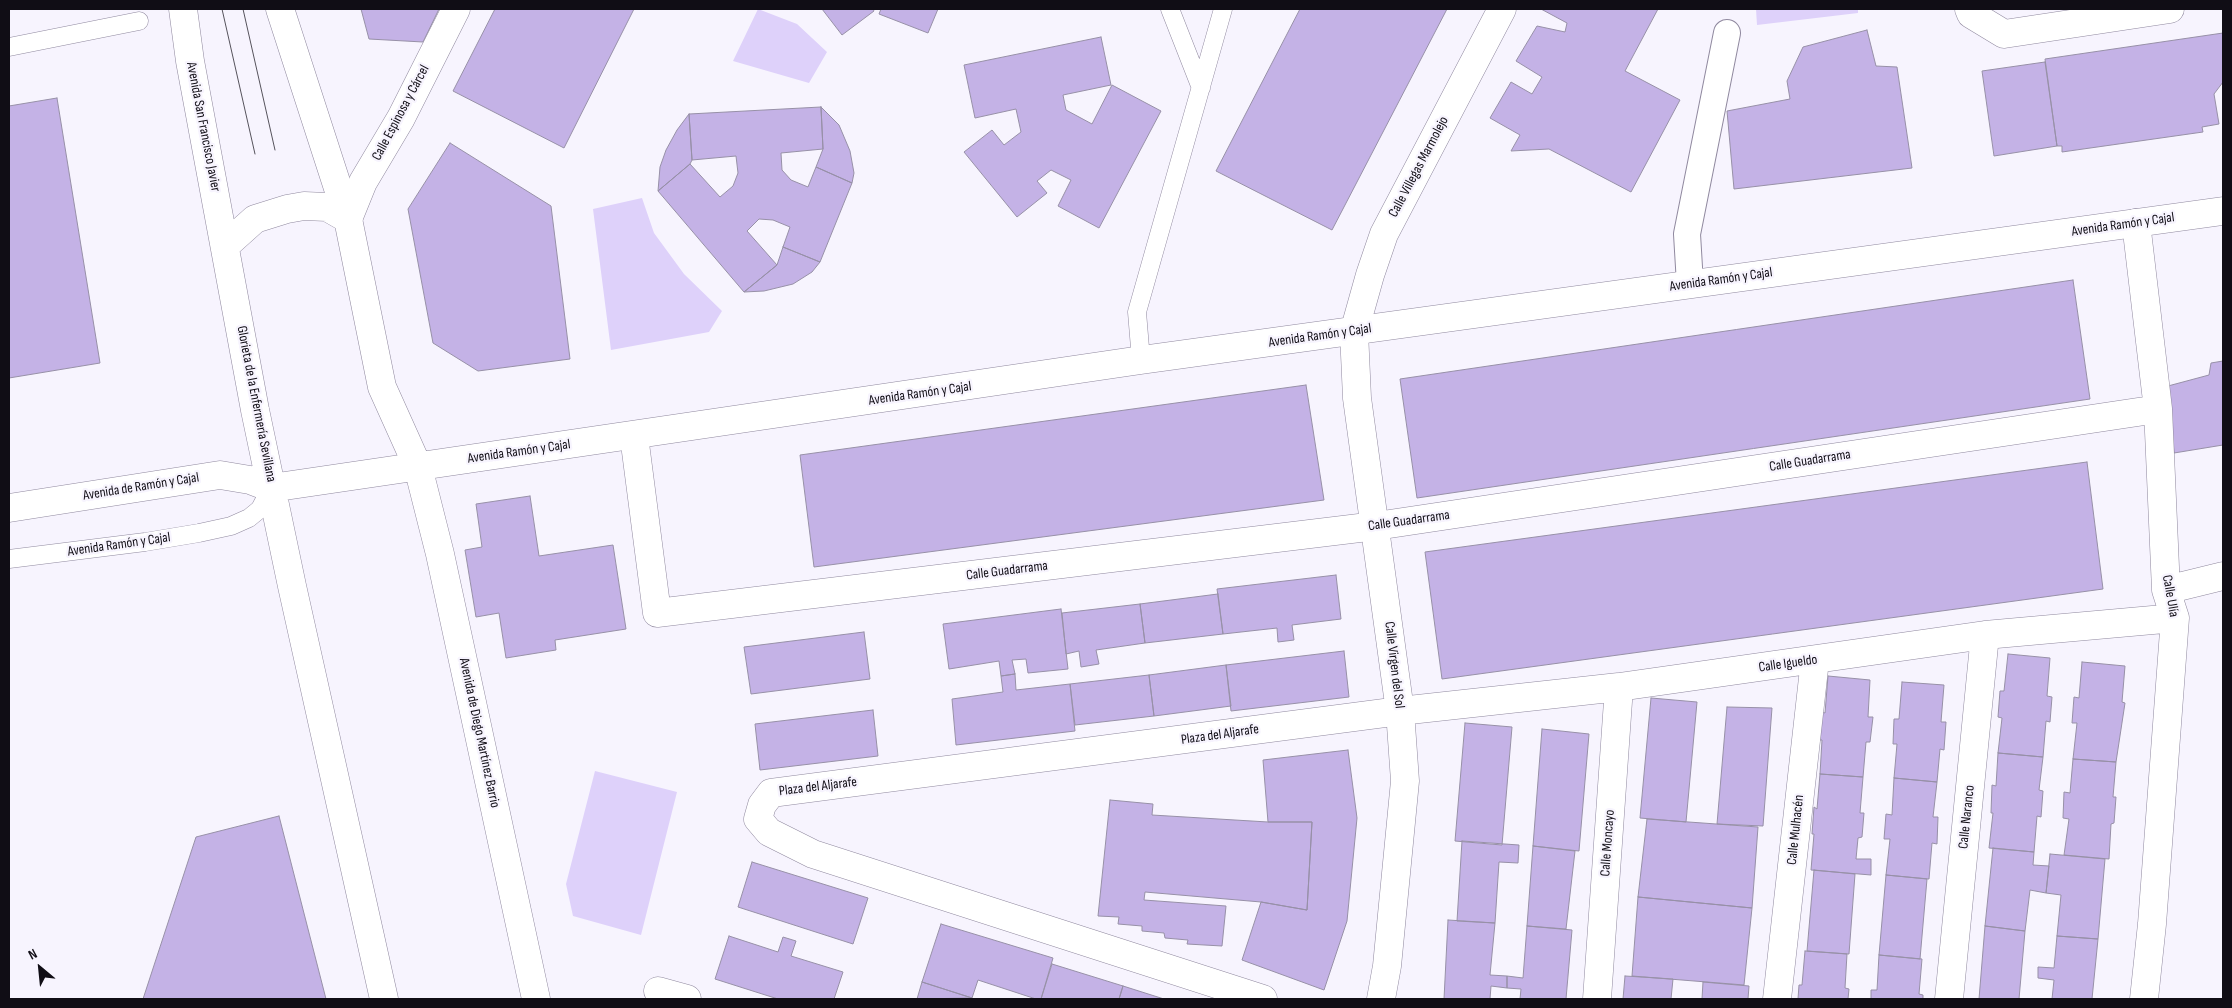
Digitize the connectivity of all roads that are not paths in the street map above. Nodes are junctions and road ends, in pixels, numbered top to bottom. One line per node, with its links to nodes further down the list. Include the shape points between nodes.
1 (183, 9): 16 (street, Avenida San Francisco Javier)
2 (280, 9): 14 (street)
3 (456, 9): 14 (street, Calle Espinosa y Cárcel, via 401,118 363,182)
4 (1170, 9): 12 (lane)
5 (1223, 9): 12 (lane)
6 (1502, 9): 18 (street, Calle Villegas Marmolejo, via 1384,234)
7 (1969, 9): 8 (street, via 1971,14 2004,34)
8 (2170, 9)
9 (138, 21): 11 (lane)
10 (1727, 33): 17 (street, via 1687,234)
11 (9, 47)
12 (1201, 88): 19 (lane, via 1137,312)
13 (2223, 211): 15 (street, Avenida Ramón y Cajal)
14 (348, 219): 16 (street, via 327,207 287,209 255,219); 22 (street, via 382,387)
15 (2136, 223): 17 (street, Avenida Ramón y Cajal); 20 (street, Calle Ulía)
16 (226, 244): 23 (street, Glorieta de la Enfermería Sevillana)
17 (1690, 284): 18 (street, Avenida Ramón y Cajal)
18 (1354, 332): 19 (street, Avenida Ramón y Cajal); 25 (street, Calle Virgen del Sol, via 1357,398)
19 (1141, 360): 21 (street, Avenida Ramón y Cajal)
20 (2158, 409): 25 (street, Calle Guadarrama); 28 (street, Calle Ulía)
21 (634, 436): 22 (street, Avenida Ramón y Cajal); 25 (street, Calle Guadarrama, via 657,613)
22 (418, 467): 23 (street, Glorieta de la Enfermería Sevillana); 36 (street, Avenida de Diego Martínez Barrio)
23 (271, 488): 24 (street, Avenida de Ramón y Cajal, via 250,480 220,475); 26 (lane, Avenida Ramón y Cajal, via 260,509 231,526 199,534); 35 (street)
24 (9, 508)
25 (1376, 526): 33 (street, Calle Virgen del Sol)
26 (9, 559)
27 (2223, 576): 28 (street)
28 (2166, 590): 29 (street, Calle Ulía)
29 (2175, 618): 30 (street, Calle Igueldo); 43 (street, Calle Ulía)
30 (1984, 635): 31 (street, Calle Igueldo); 42 (street, Calle Naranco)
31 (1815, 660): 32 (street, Calle Igueldo); 41 (street, Calle Mulhacén)
32 (1619, 687): 33 (street, Calle Igueldo); 40 (street, Calle Moncayo)
33 (1400, 711): 38 (street, Plaza del Aljarafe, via 771,792 762,805 758,819 768,832 813,854); 39 (street, Calle Virgen del Sol, via 1404,781 1388,966)
34 (658, 991): 37 (street)
35 (384, 999)
36 (536, 999)
37 (686, 999)
38 (1263, 999)
39 (1381, 999)
40 (1597, 999)
41 (1777, 999)
42 (1949, 999)
43 (2144, 999)

